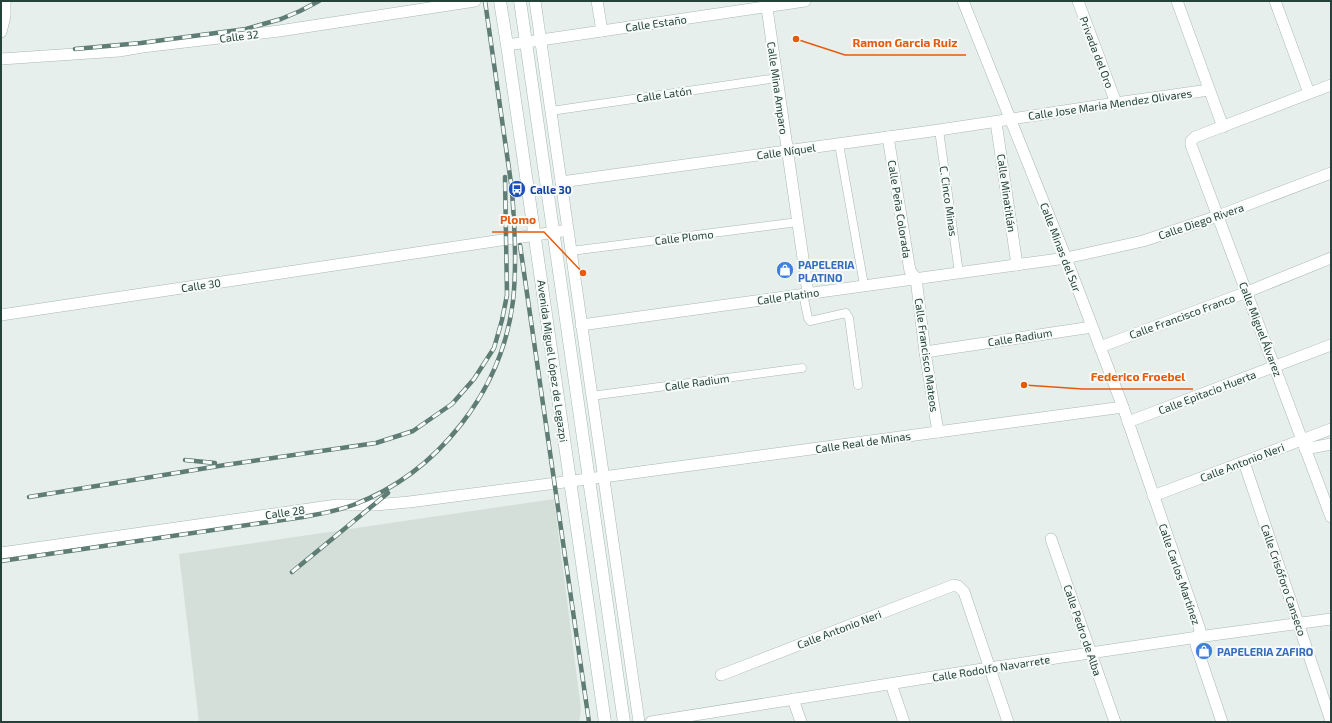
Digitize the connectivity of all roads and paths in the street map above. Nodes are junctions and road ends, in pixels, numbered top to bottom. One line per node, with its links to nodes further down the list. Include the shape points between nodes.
1 (5, 1): 14 (street)
2 (475, 1): 18 (street, Calle 32, via 279,31 119,51)
3 (500, 1): 17 (main road, Avenida Miguel López de Legazpi)
4 (520, 1): 16 (main road, Avenida Miguel López de Legazpi)
5 (535, 1): 15 (street)
6 (597, 1): 13 (street)
7 (805, 1): 12 (street, Calle Estaño)
8 (963, 1): 25 (street, Calle Minas del Sur)
9 (1078, 1): 23 (street, Privada del Oro)
10 (1177, 1): 21 (street)
11 (1274, 1): 22 (street)
12 (766, 4): 13 (street, Calle Estaño); 19 (street, Calle Mina Amparo)
13 (602, 31): 15 (street, Calle Estaño)
14 (1, 32)
15 (540, 40): 16 (street, Calle Estaño); 24 (street)
16 (525, 42): 17 (street, Calle Estaño); 37 (main road, Avenida Miguel López de Legazpi)
17 (507, 45): 38 (main road, Avenida Miguel López de Legazpi)
18 (1, 59)
19 (777, 78): 24 (street, Calle Latón); 31 (street, Calle Mina Amparo)
20 (1331, 85): 22 (street)
21 (1209, 90): 23 (street, Calle Jose Maria Mendez Olivares); 27 (street)
22 (1310, 93): 27 (street)
23 (1116, 103): 25 (street, Calle Jose Maria Mendez Olivares)
24 (551, 111): 33 (street)
25 (1011, 119): 26 (street, Calle Níquel); 40 (street, Calle Minas del Sur)
26 (996, 122): 28 (street, Calle Níquel); 42 (street, Calle Minatitlán)
27 (1223, 127): 34 (street, Calle Miguel Álvarez, via 1195,137 1191,141 1191,148)
28 (939, 130): 29 (street, Calle Níquel); 43 (street, C. Cinco Minas)
29 (888, 137): 30 (street, Calle Níquel); 44 (street, Calle Peña Colorada, via 910,271)
30 (839, 144): 31 (street, Calle Níquel); 45 (street)
31 (788, 151): 33 (street, Calle Níquel); 35 (street, Calle Mina Amparo)
32 (1331, 173): 34 (street, Calle Diego Rivera)
33 (561, 182): 36 (street)
34 (1218, 216): 40 (street, Calle Diego Rivera, via 1143,241); 46 (street, Calle Miguel Álvarez)
35 (798, 222): 39 (street, Calle Plomo); 47 (street, Calle Mina Amparo)
36 (568, 230): 37 (street, Calle 30); 39 (street)
37 (553, 232): 38 (street, Calle 30); 66 (main road, Avenida Miguel López de Legazpi)
38 (535, 235): 48 (street, Calle 30); 67 (main road, Avenida Miguel López de Legazpi)
39 (571, 251): 49 (street)
40 (1066, 258): 42 (street, Calle Platino); 50 (street, Calle Minas del Sur)
41 (1331, 258): 46 (street, Calle Francisco Franco)
42 (1017, 265): 43 (street, Calle Platino)
43 (959, 273): 44 (street, Calle Platino)
44 (916, 278): 45 (street, Calle Platino); 53 (street, Calle Francisco Mateos)
45 (864, 286): 47 (street, Calle Platino)
46 (1247, 292): 52 (street, Calle Francisco Franco); 54 (street, Calle Miguel Álvarez)
47 (806, 294): 49 (street, Calle Platino); 56 (street, Calle Mina Amparo, via 810,321 846,313 849,318)
48 (1, 315)
49 (581, 325): 57 (street)
50 (1092, 326): 52 (street, Calle Minas del Sur); 53 (street, Calle Radium)
51 (1331, 345): 54 (street, Calle Epitacio Huerta)
52 (1100, 347): 58 (street, Calle Minas del Sur)
53 (925, 352): 61 (street, Calle Francisco Mateos)
54 (1275, 367): 59 (street, Calle Epitacio Huerta); 62 (street, Calle Miguel Álvarez)
55 (802, 368): 57 (street, Calle Radium)
56 (858, 385)
57 (591, 396): 65 (street)
58 (1123, 407): 59 (street, Calle Minas del Sur); 61 (street, Calle Real de Minas)
59 (1128, 422): 68 (street, Calle Minas del Sur)
60 (1331, 429): 62 (street, Calle Antonio Neri)
61 (938, 432): 65 (street, Calle Real de Minas)
62 (1304, 444): 63 (street); 64 (street, Calle Antonio Neri); 69 (street, Calle Miguel Álvarez)
63 (1331, 444)
64 (1244, 462): 68 (street, Calle Antonio Neri); 73 (street, Calle Crisóforo Canseco)
65 (603, 477): 66 (street, Calle Real de Minas); 82 (street)
66 (589, 479): 67 (street, Calle 28); 81 (main road, Avenida Miguel López de Legazpi)
67 (570, 481): 71 (street, Calle 28, via 409,502 337,505); 80 (main road, Avenida Miguel López de Legazpi)
68 (1153, 496): 74 (street, Calle Carlos Martínez, via 1200,630)
69 (1331, 517)
70 (1051, 539): 75 (street, Calle Pedro de Alba)
71 (1, 553)
72 (1331, 619): 73 (street, Calle Rodolfo Navarrete)
73 (1298, 624): 74 (street, Calle Rodolfo Navarrete); 89 (street, Calle Crisóforo Canseco)
74 (1198, 637): 75 (street, Calle Rodolfo Navarrete); 88 (street, Calle Carlos Martínez, via 1196,646)
75 (1091, 653): 76 (street, Calle Rodolfo Navarrete); 87 (street, Calle Pedro de Alba)
76 (989, 668): 77 (street, Calle Antonio Neri, via 964,592 954,585); 78 (street, Calle Rodolfo Navarrete); 86 (street)
77 (721, 675)
78 (891, 684): 79 (street, Calle Rodolfo Navarrete); 85 (street)
79 (793, 699): 83 (street, Calle Rodolfo Navarrete); 84 (street)
80 (605, 722)
81 (624, 722)
82 (639, 722)
83 (651, 722)
84 (801, 722)
85 (904, 722)
86 (1008, 722)
87 (1115, 722)
88 (1222, 722)
89 (1331, 722)

